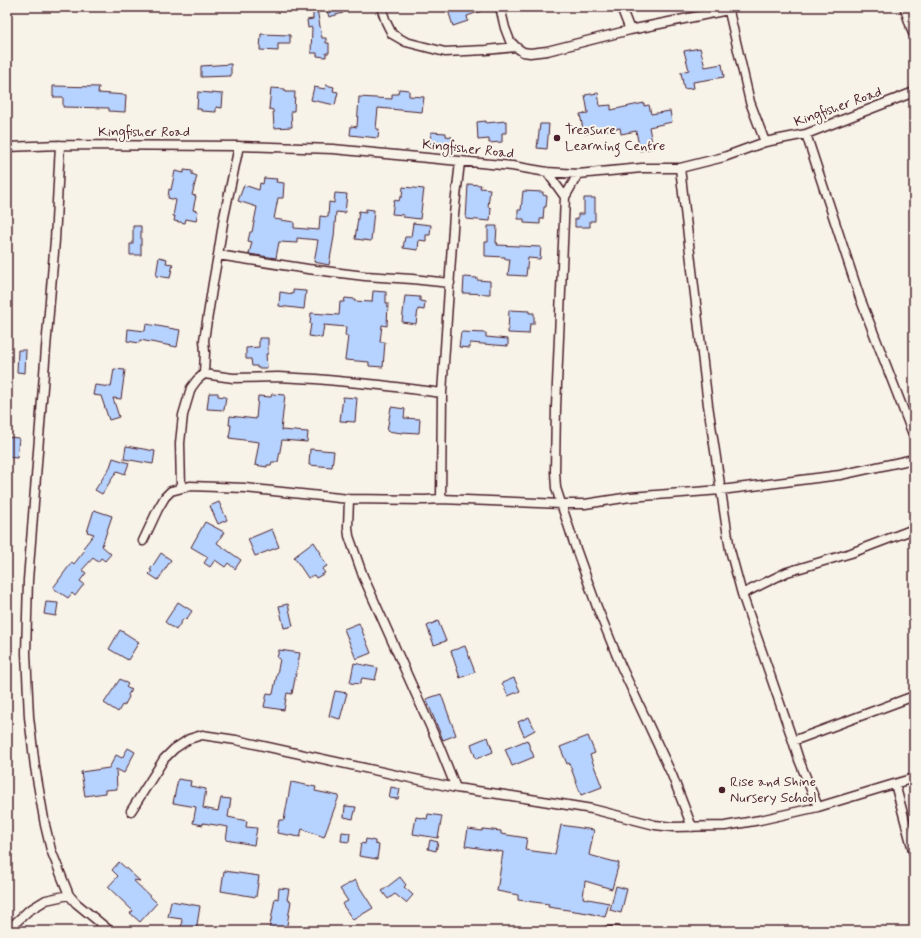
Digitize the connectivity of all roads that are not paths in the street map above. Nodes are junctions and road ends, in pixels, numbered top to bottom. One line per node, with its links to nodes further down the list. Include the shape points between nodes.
1 (381, 7): 8 (street, via 392,34 406,42 445,52)
2 (500, 7): 8 (street, via 510,41)
3 (621, 7): 6 (street)
4 (906, 7): 7 (main road)
5 (728, 8): 6 (street); 11 (street, via 750,102)
6 (630, 30): 8 (street, via 547,51 530,53)
7 (914, 32)
8 (516, 47)
9 (914, 92): 10 (street, Kingfisher Road)
10 (806, 134): 11 (street, Kingfisher Road); 24 (street, via 860,298)
11 (765, 142): 16 (street, Kingfisher Road, via 724,157)
12 (60, 144): 13 (street, Kingfisher Road); 14 (street, Kingfisher Road); 43 (street, via 56,240 28,580 26,653 34,767 51,850)
13 (239, 146): 15 (street, Kingfisher Road, via 333,149); 20 (street)
14 (7, 147)
15 (460, 162): 17 (street, Kingfisher Road); 21 (street)
16 (680, 168): 18 (street, Kingfisher Road, via 642,168); 27 (street, via 708,405)
17 (547, 172): 18 (street, Kingfisher Road); 19 (street)
18 (578, 174): 19 (street)
19 (565, 197): 30 (street, via 555,451 556,488)
20 (218, 255): 21 (street, via 315,270); 22 (street, via 204,340)
21 (450, 283): 23 (street)
22 (204, 374): 23 (street, via 233,378 316,379); 26 (street, via 191,388 183,415 180,443)
23 (442, 393): 28 (street)
24 (914, 437)
25 (914, 459): 27 (street, via 840,475)
26 (181, 488): 29 (street, via 245,488); 32 (street, via 171,491 165,498)
27 (721, 490): 30 (street, via 630,497 585,504); 33 (street, via 730,550)
28 (441, 498): 29 (street); 30 (street)
29 (349, 499): 38 (street, via 349,536 363,576)
30 (561, 504): 41 (street, via 594,600 621,666 672,775)
31 (914, 529): 33 (street, via 851,553 787,572)
32 (143, 541)
33 (742, 594): 35 (street)
34 (914, 696): 35 (street)
35 (793, 741): 39 (street)
36 (914, 778): 37 (street)
37 (895, 784): 39 (street); 42 (street)
38 (456, 788): 40 (street, via 202,734 189,739 164,759); 41 (street, via 592,809 655,825)
39 (818, 807): 41 (street, via 725,826)
40 (131, 811)
41 (692, 827)
42 (914, 854)
43 (69, 895): 44 (street, via 46,900); 45 (street)
44 (7, 929)
45 (110, 931)
46 (606, 931): 47 (street)
47 (618, 931)

